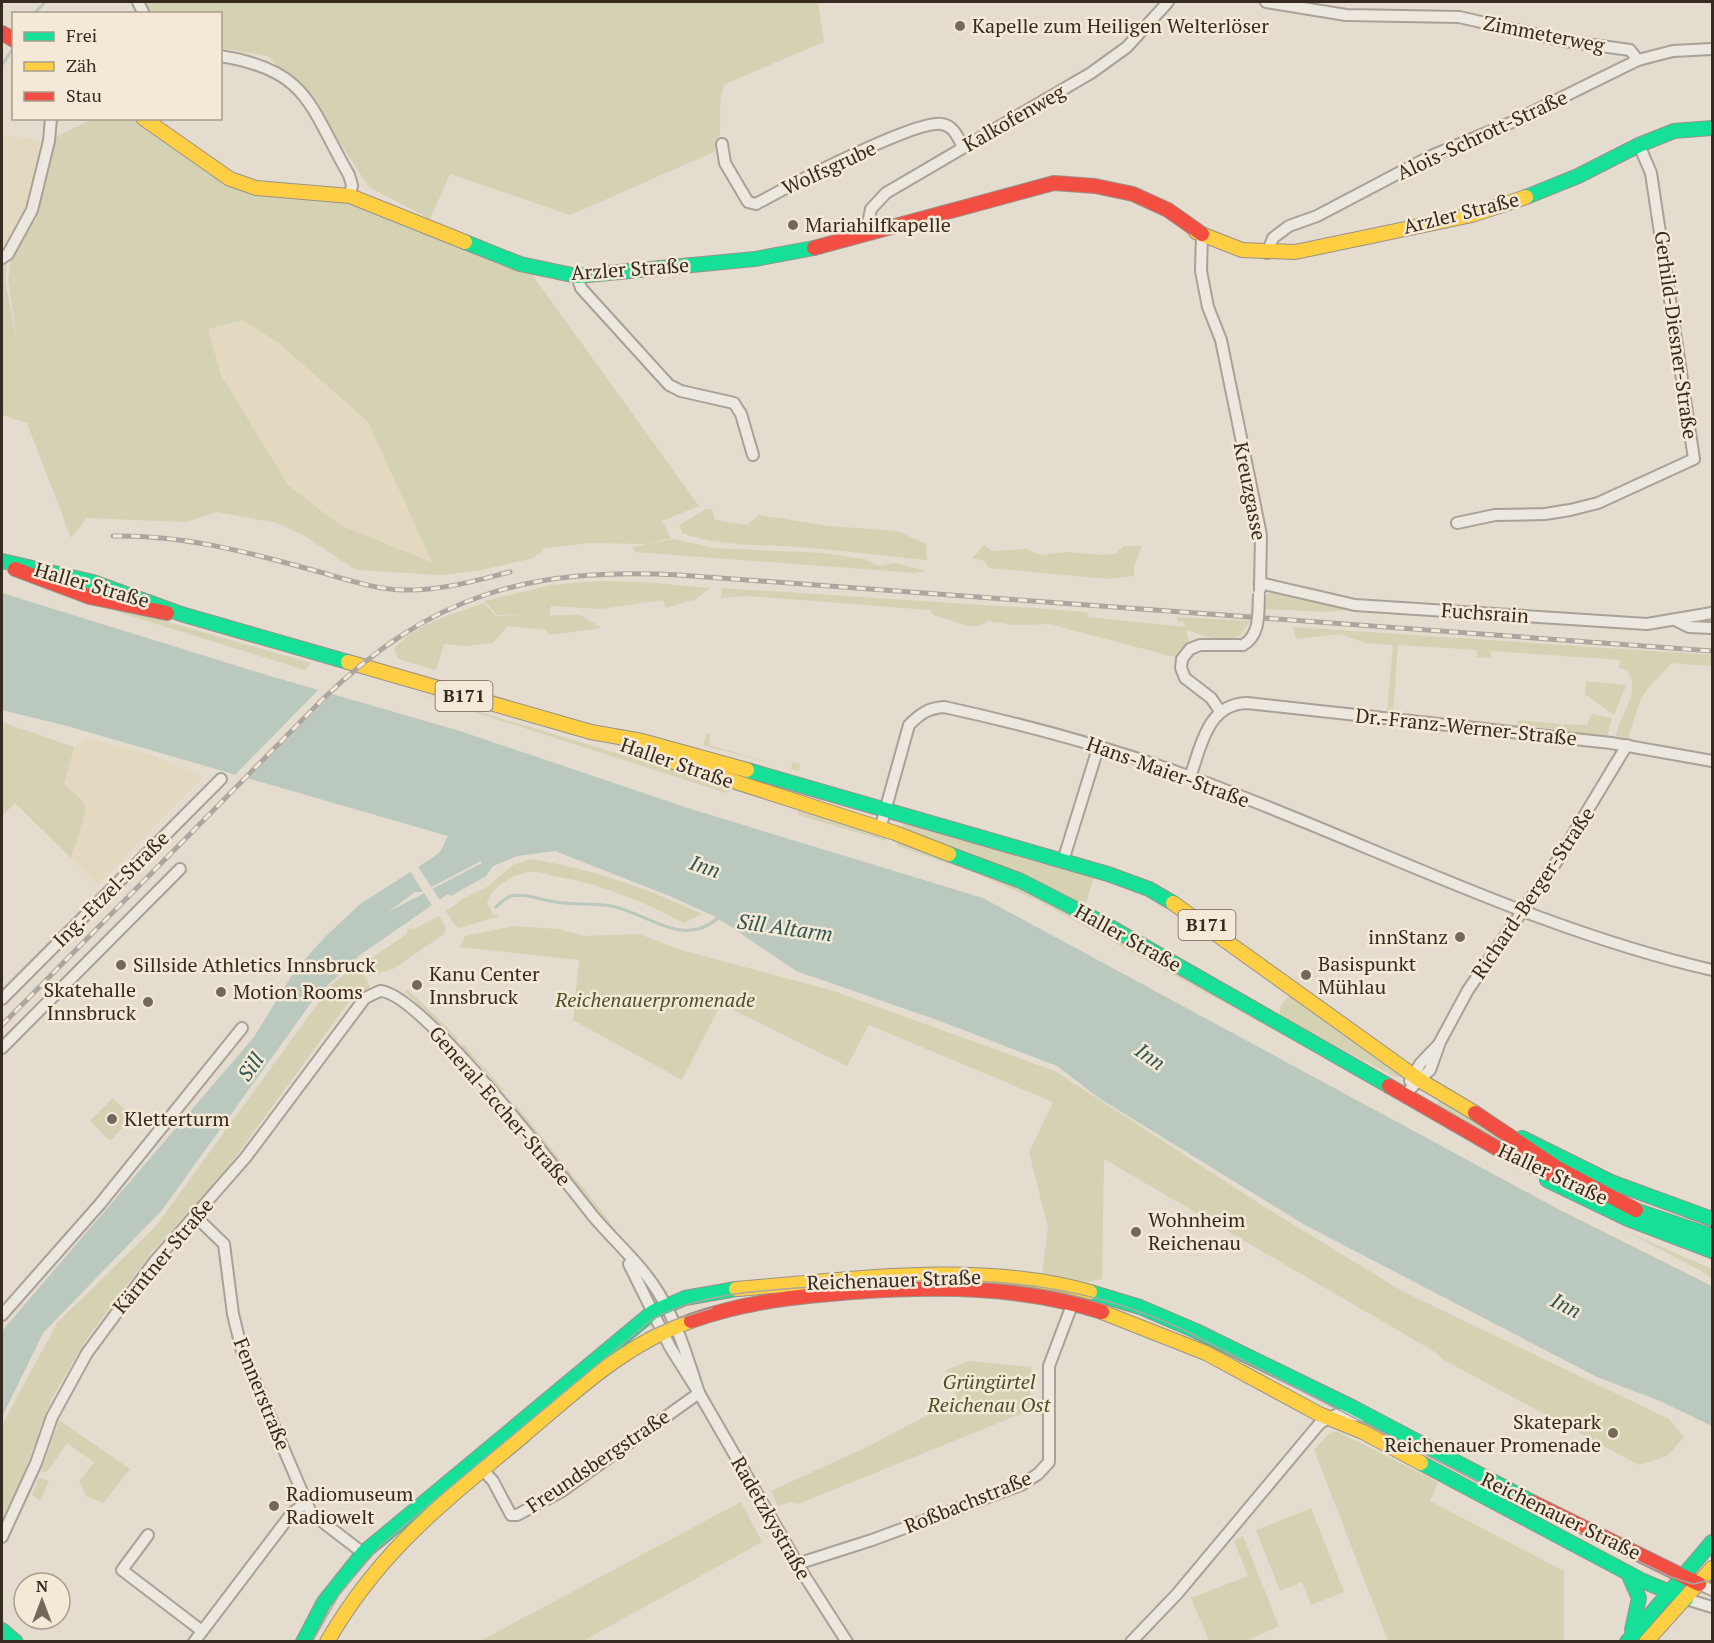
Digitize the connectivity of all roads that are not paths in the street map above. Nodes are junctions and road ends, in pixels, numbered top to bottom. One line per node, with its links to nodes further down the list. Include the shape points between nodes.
1 (1168, 2): 11 (street, Kalkofenweg, via 1127,47 1091,73)
2 (1266, 2): 5 (street, Zimmeterweg, via 1346,15 1467,19 1565,41 1630,50)
3 (1713, 49): 5 (street, Alois-Schrott-Straße, via 1673,51)
4 (222, 56): 12 (street, via 262,64 298,88 316,111 349,175)
5 (1638, 60): 15 (street, Alois-Schrott-Straße, via 1289,226 1273,238)
6 (51, 120): 16 (street, via 32,210)
7 (146, 120): 12 (main road, Arzler Straße, via 230,179 256,188)
8 (1713, 128): 10 (main road, Arzler Straße, via 1674,131)
9 (722, 144): 11 (street, Wolfsgrube, via 725,164 748,202 756,204 819,170 941,123 952,128)
10 (1639, 145): 15 (main road, Arzler Straße, via 1578,176 1490,209 1295,252); 19 (street, Gerhild-Diesner-Straße, via 1652,173 1695,459 1598,503 1545,514 1495,515)
11 (963, 147): 13 (street, Kalkofenweg, via 886,193 871,209)
12 (350, 196): 17 (main road, Arzler Straße, via 520,264)
13 (866, 233): 14 (main road, Arzler Straße, via 1054,183 1103,187 1158,202); 17 (main road, Arzler Straße, via 755,259)
14 (1202, 234): 15 (main road, Arzler Straße, via 1242,250); 21 (street, Kreuzgasse, via 1201,272 1208,307 1221,340 1261,535)
15 (1267, 253)
16 (2, 258)
17 (577, 276): 18 (street, via 581,288 669,385 734,403)
18 (753, 454)
19 (1457, 523)
20 (2, 562): 26 (main road, Haller Straße / B171, via 43,581 118,603 181,614)
21 (1259, 589): 23 (street, Fuchsrain, via 1355,605 1647,624); 25 (street, Kreuzgasse, bridge, via 1257,628 1251,639 1243,645 1195,647 1182,659 1185,678 1211,698)
22 (1713, 613): 23 (street, Fuchsrain)
23 (1677, 621): 24 (street, via 1689,627)
24 (1713, 628)
25 (1220, 711): 28 (street, Dr.-Franz-Werner-Straße, via 1247,703); 30 (street, via 1209,727)
26 (591, 732): 32 (main road, Haller Straße / B171, via 642,741); 33 (main road, Haller Straße / B171, via 736,784)
27 (1099, 745): 30 (street, Hans-Maier-Straße); 32 (street, Hans-Maier-Straße, via 944,707 931,708 909,725); 34 (street)
28 (1627, 745): 29 (street, Dr.-Franz-Werner-Straße); 36 (street, Richard-Berger-Straße)
29 (1713, 761)
30 (1190, 777): 36 (street, Hans-Maier-Straße)
31 (221, 779): 39 (street, Ing.-Etzel-Straße)
32 (885, 810): 33 (street, Hans-Maier-Straße); 34 (main road, Haller Straße / B171)
33 (880, 829): 43 (main road, Haller Straße / B171, via 1021,881 1276,1015)
34 (1063, 861): 42 (main road, Haller Straße / B171, via 1117,877 1180,907 1291,993)
35 (180, 869): 41 (street, Ing.-Etzel-Straße)
36 (1524, 912): 37 (street, Hans-Maier-Straße, via 1631,948); 42 (street, Richard-Berger-Straße, via 1468,990)
37 (1713, 970)
38 (364, 998): 47 (street, Kärntner Straße, via 247,1156); 53 (street, General-Eccher-Straße, via 386,991 396,995 432,1027 507,1107 620,1248)
39 (2, 999)
40 (242, 1028): 54 (street, via 100,1204)
41 (2, 1048)
42 (1416, 1078): 43 (street, Richard-Berger-Straße); 44 (main road, Haller Straße / B171)
43 (1404, 1095): 45 (main road, Haller Straße / B171)
44 (1495, 1126): 46 (main road, Haller Straße / B171, via 1559,1169); 48 (main road, Haller Straße / B171, via 1611,1182)
45 (1507, 1154): 46 (main road, Haller Straße / B171, via 1591,1194); 50 (main road, via 1592,1204 1652,1231)
46 (1637, 1210): 49 (main road, Haller Straße / B171)
47 (196, 1216): 60 (street, Fennerstraße, via 225,1244 233,1314 242,1351); 62 (street, Kärntner Straße, via 154,1261 77,1370 52,1417)
48 (1713, 1219)
49 (1713, 1236)
50 (1713, 1251)
51 (1087, 1291): 52 (main road); 53 (main road, Reichenauer Straße, via 1022,1279 918,1275 739,1288 685,1298); 58 (main road, Reichenauer Straße, via 1196,1330)
52 (1072, 1305): 55 (main road, Reichenauer Straße, via 991,1290 906,1289 752,1304 707,1314); 57 (main road, Reichenauer Straße, via 1182,1343); 66 (street, Roßbachstraße, via 1049,1366 1049,1462 1038,1474 990,1496)
53 (659, 1309): 55 (street, General-Eccher-Straße); 64 (main road, Reichenauer Straße)
54 (2, 1315)
55 (669, 1329): 56 (street, Radetzkystraße); 59 (main road, Reichenauer Straße, via 594,1378)
56 (697, 1388): 59 (street, Freundsbergstraße, via 562,1491 517,1515 511,1515); 66 (street, Radetzkystraße)
57 (1322, 1415): 58 (street, via 1345,1413); 69 (main road, Reichenauer Straße, via 1384,1443); 84 (street, via 1317,1428 1177,1594)
58 (1368, 1418): 67 (main road, Reichenauer Straße)
59 (483, 1470): 82 (main road, Reichenauer Straße, via 386,1555)
60 (306, 1503): 64 (street, Fennerstraße, via 311,1513); 77 (street, via 292,1513)
61 (148, 1535): 77 (street, via 122,1570)
62 (2, 1538)
63 (1713, 1542): 65 (main road)
64 (363, 1553): 81 (main road, Reichenauer Straße, via 324,1602)
65 (1699, 1555): 67 (main road); 70 (main road)
66 (797, 1564): 83 (street, Radetzkystraße)
67 (1663, 1567): 70 (main road, Reichenauer Straße)
68 (1713, 1568): 71 (main road)
69 (1628, 1573): 73 (main road, Reichenauer Straße); 78 (main road, via 1639,1598)
70 (1682, 1576): 71 (main road, Reichenauer Straße); 73 (main road)
71 (1699, 1584): 72 (street); 74 (main road)
72 (1713, 1590)
73 (1667, 1592): 74 (main road, Reichenauer Straße); 78 (main road)
74 (1686, 1599): 75 (street); 85 (main road)
75 (1713, 1608)
76 (2, 1630): 79 (main road)
77 (202, 1631): 80 (street)
78 (1628, 1640)
79 (16, 1641)
80 (194, 1641)
81 (303, 1641)
82 (327, 1641)
83 (845, 1641)
84 (1131, 1641)
85 (1646, 1641)

